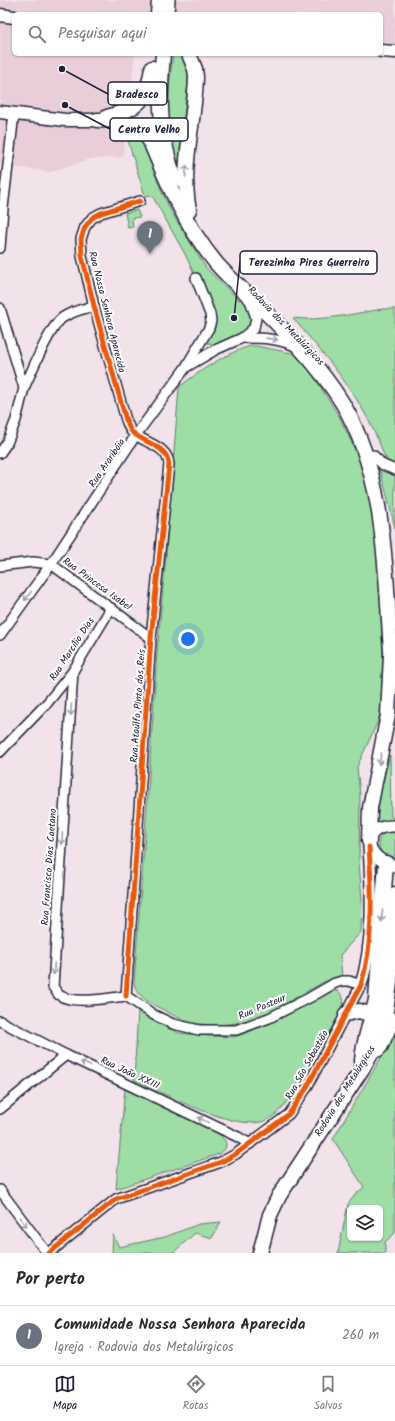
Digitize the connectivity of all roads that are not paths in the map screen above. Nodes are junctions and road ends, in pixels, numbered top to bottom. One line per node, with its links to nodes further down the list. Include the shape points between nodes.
1 (159, 0): 3 (main road)
2 (168, 0): 4 (main road)
3 (158, 12)
4 (167, 12)
5 (0, 15): 6 (main road)
6 (12, 17)
7 (383, 51): 8 (main road)
8 (395, 52)
9 (154, 56): 12 (main road)
10 (162, 56): 12 (main road)
11 (190, 56): 19 (main road, one-way to 11, via 186,170 196,77)
12 (154, 90): 15 (main road, via 131,109); 16 (main road, via 156,135); 19 (main road, Rodovia dos Metalúrgicos, via 166,152)
13 (0, 112): 14 (main road)
14 (14, 114): 15 (main road, via 65,120); 18 (street)
15 (97, 120): 16 (main road, via 123,121 143,131)
16 (172, 191): 22 (main road, Rodovia dos Metalúrgicos, via 184,216 207,252)
17 (140, 201): 23 (street, Rua Nossa Senhora Aparecida, via 96,215 88,222 82,233 81,248)
18 (1, 208): 20 (street)
19 (189, 210): 31 (main road, Rodovia dos Metalúrgicos, via 216,254 297,335 336,381 357,416)
20 (0, 248)
21 (196, 278): 27 (street, Rua Araribóia, via 211,321)
22 (248, 295): 25 (street, via 256,321 254,328); 26 (main road, Rodovia dos Metalúrgicos)
23 (94, 306): 28 (street, via 76,310 62,318 51,330); 29 (street, Rua Nossa Senhora Aparecida, via 126,420 130,430)
24 (0, 308): 28 (street)
25 (242, 338): 26 (street, one-way to 26, via 274,339); 27 (street, Rua Araribóia)
26 (301, 349): 39 (main road, Rodovia dos Metalúrgicos, via 343,405 367,462 376,496 384,546)
27 (186, 366): 29 (street, Rua Araribóia)
28 (24, 388): 30 (street, via 16,420)
29 (136, 435): 33 (street, Rua Araribóia); 38 (street, Rua Ataúlfo Pinto dos Reis, via 165,452 169,464)
30 (0, 454)
31 (373, 455): 32 (street, via 381,463); 35 (main road, Rodovia dos Metalúrgicos, via 388,514)
32 (395, 470)
33 (51, 564): 34 (street, Rua Princesa Isabel, via 33,562); 36 (street, Rua Princesa Isabel); 37 (street, Rua Araribóia, one-way to 37)
34 (0, 566)
35 (395, 571)
36 (111, 608): 38 (street, Rua Princesa Isabel); 41 (street, Rua Marcílio Dias)
37 (0, 635)
38 (151, 638): 49 (street, Rua Ataúlfo Pinto dos Reis)
39 (391, 651): 40 (main road, Rodovia dos Metalúrgicos); 44 (main road, one-way to 44, via 388,715 370,808)
40 (395, 665)
41 (73, 671): 42 (street, Rua Marcílio Dias, via 48,702); 49 (street, Rua Francisco Dias Caetano, one-way to 49, via 53,987 60,995 84,1001)
42 (0, 752)
43 (395, 826): 44 (street, via 372,834)
44 (369, 844): 45 (street, via 378,858); 46 (street, Rua São Sebastião)
45 (388, 864): 46 (street, Rua São Sebastião); 51 (main road, one-way to 51)
46 (372, 884): 48 (street, Rua São Sebastião, via 367,955)
47 (395, 894): 55 (main road, Rodovia dos Metalúrgicos, via 391,962 383,1026)
48 (361, 985): 49 (street, Rua Pasteur, via 349,981 335,983 269,1018 236,1030 198,1030 172,1024); 50 (street, Rua São Sebastião)
49 (126, 996)
50 (346, 1014): 51 (main road, via 360,1011); 57 (street, Rua São Sebastião, via 306,1089 289,1114)
51 (373, 1015): 55 (main road, via 362,1053)
52 (395, 1018): 55 (street, via 382,1047)
53 (0, 1022): 54 (street, Rua João XXIII)
54 (66, 1054): 56 (street); 57 (street, Rua João XXIII, one-way to 54)
55 (362, 1069): 60 (main road, Rodovia dos Metalúrgicos, via 279,1196 270,1215)
56 (0, 1108)
57 (250, 1144): 59 (street, Rua São Sebastião, via 221,1162 116,1199)
58 (0, 1190): 59 (street, one-way to 59)
59 (48, 1253)
60 (260, 1253)

